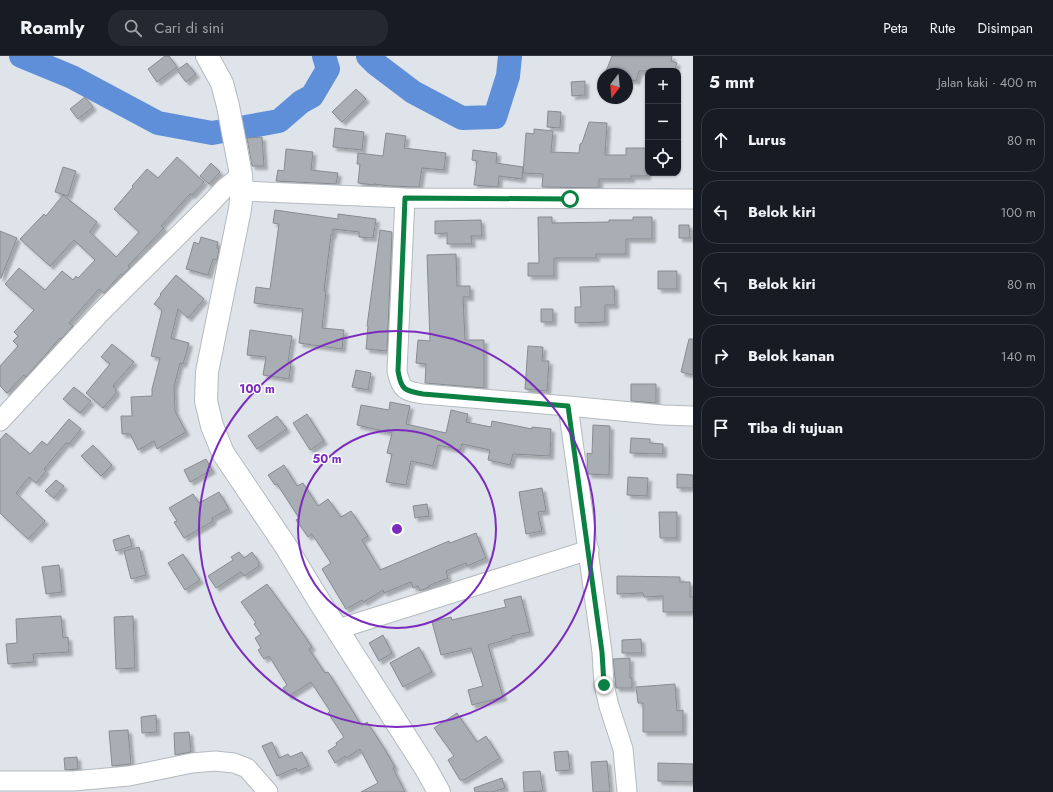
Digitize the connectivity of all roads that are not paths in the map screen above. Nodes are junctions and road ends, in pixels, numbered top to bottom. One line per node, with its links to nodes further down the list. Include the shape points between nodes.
1 (207, 56): 2 (highway, via 222,83 228,106)
2 (241, 192): 3 (street); 5 (street, via 218,205); 5 (street, via 225,188); 10 (highway, via 207,372 206,401 212,426 223,453)
3 (405, 198): 4 (street); 6 (street, via 398,371 403,388 409,392 423,394)
4 (693, 199)
5 (209, 205): 8 (street, via 100,313)
6 (568, 406): 7 (street); 9 (street)
7 (693, 416)
8 (0, 421)
9 (589, 550): 10 (street); 14 (street, via 604,685 623,749)
10 (338, 629): 13 (highway)
11 (0, 781): 12 (street, via 72,781 129,776 192,763 216,761 234,763 247,768)
12 (268, 792)
13 (439, 792)
14 (627, 792)

